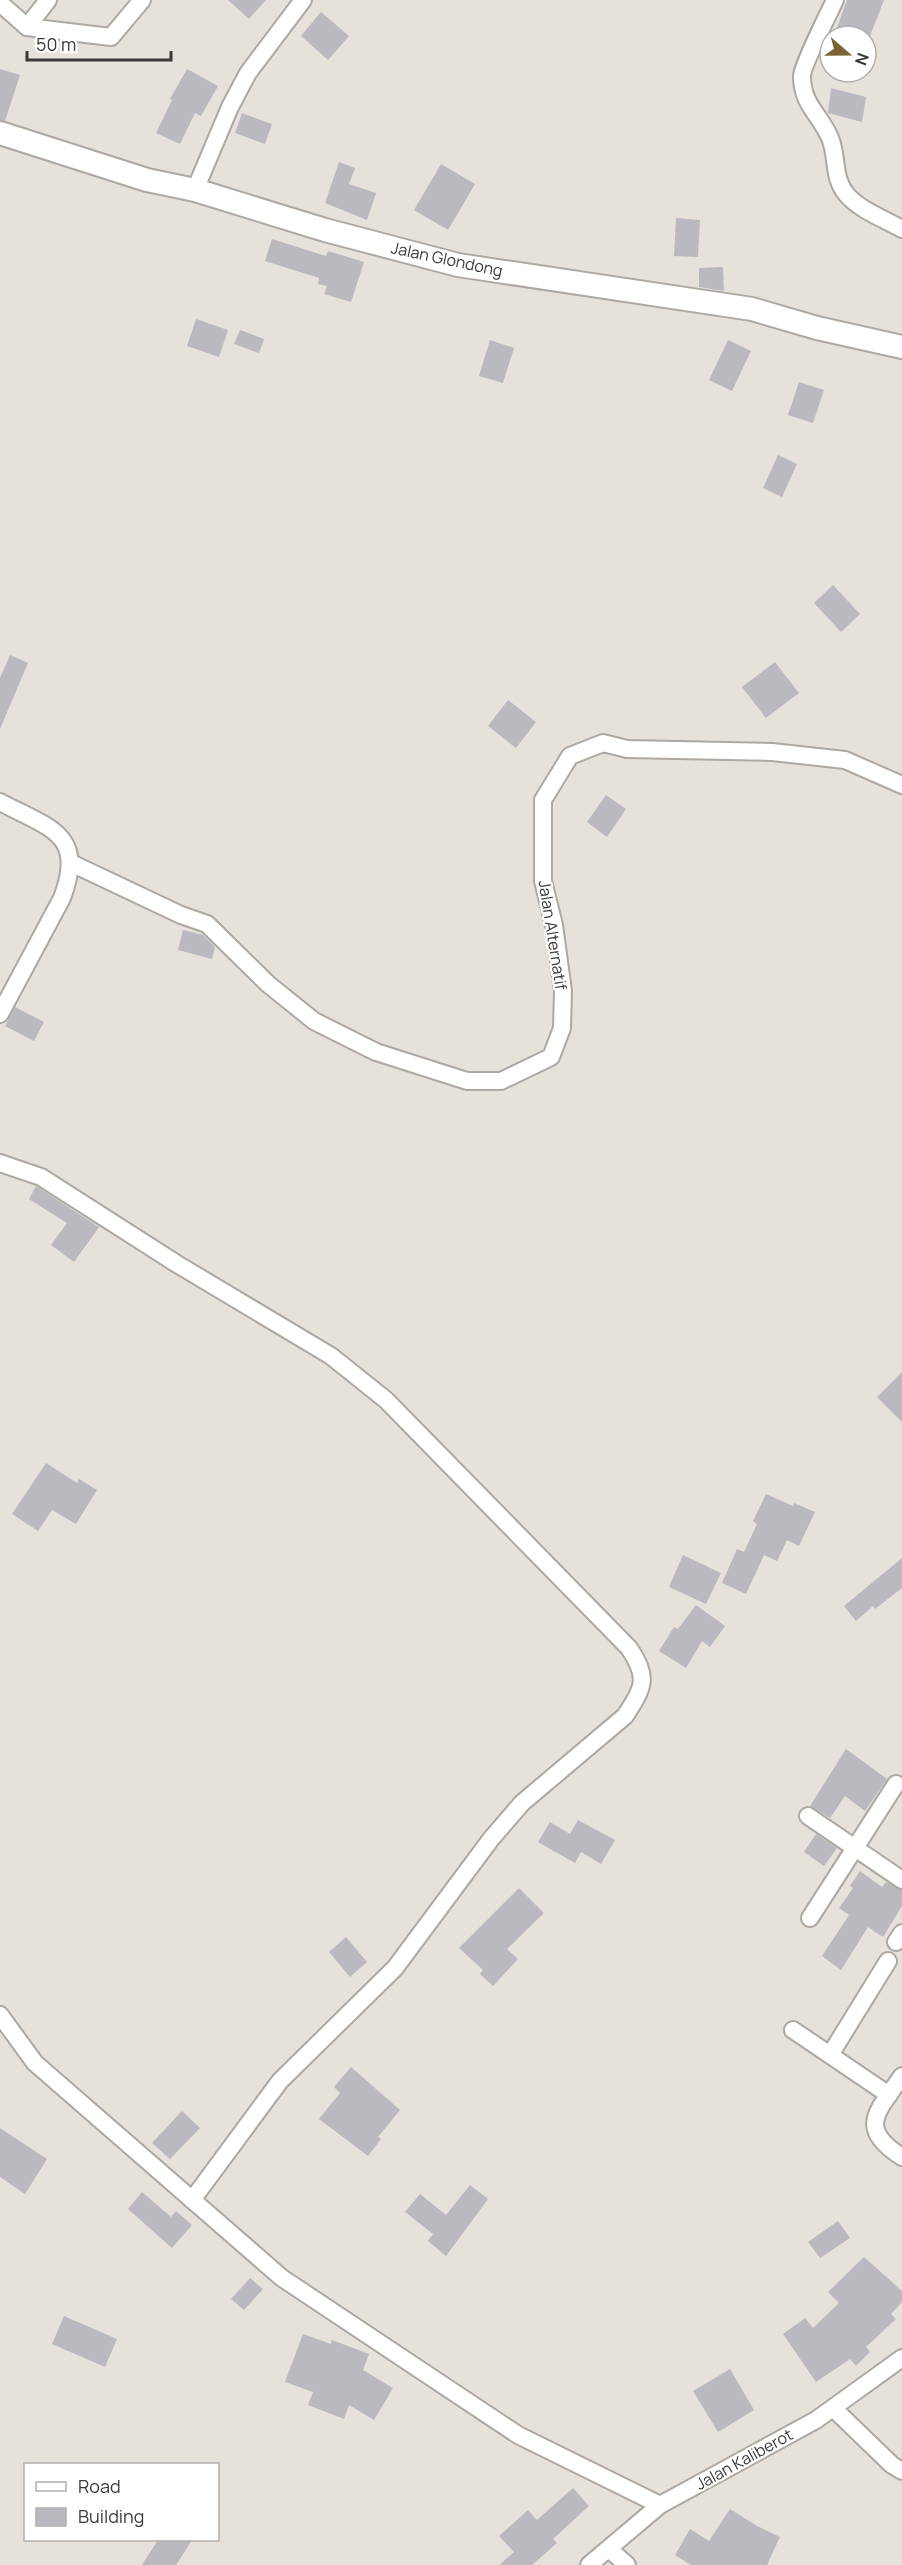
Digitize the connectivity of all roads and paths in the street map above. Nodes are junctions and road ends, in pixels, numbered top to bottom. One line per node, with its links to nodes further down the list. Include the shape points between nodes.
1 (48, 0): 6 (street)
2 (142, 0): 6 (street, via 111,37)
3 (835, 0): 9 (street, via 801,74 806,103 832,140 838,181 847,195)
4 (298, 2): 8 (street, via 248,73)
5 (0, 3): 6 (street)
6 (27, 27)
7 (0, 133): 8 (main road, Jalan Glondong, via 147,180)
8 (195, 190): 10 (main road, Jalan Glondong, via 458,265 752,309)
9 (902, 229)
10 (902, 347)
11 (902, 785): 13 (street, Jalan Alternatif, via 845,760 772,752 627,749 603,743 570,756 543,800 543,881 563,991 562,1028 551,1057 501,1081 467,1081 365,1047 314,1021 268,984 207,924)
12 (0, 802): 13 (street, via 58,833 68,846)
13 (71, 863): 14 (street, via 62,898)
14 (0, 1014)
15 (0, 1163): 28 (street, via 41,1178 331,1356 386,1400 629,1648 642,1667 642,1682 626,1716 522,1803 395,1968 280,2081)
16 (896, 1784): 18 (street)
17 (808, 1816): 18 (street)
18 (855, 1848): 19 (street); 20 (street)
19 (902, 1880)
20 (810, 1918)
21 (888, 1961): 24 (street)
22 (0, 2015): 28 (street, via 35,2063)
23 (793, 2030): 24 (street)
24 (830, 2055): 26 (street)
25 (902, 2076): 26 (street)
26 (888, 2095): 27 (street, via 874,2127 884,2143)
27 (902, 2157)
28 (192, 2199): 32 (street, via 282,2278 509,2428)
29 (902, 2358): 30 (street, Jalan Kaliberot)
30 (833, 2408): 31 (street); 32 (street, Jalan Kaliberot)
31 (902, 2471)
32 (660, 2505): 33 (street, Jalan Kaliberot)
33 (609, 2549): 34 (street, Jalan Kaliberot); 35 (street)
34 (590, 2565)
35 (627, 2565)

